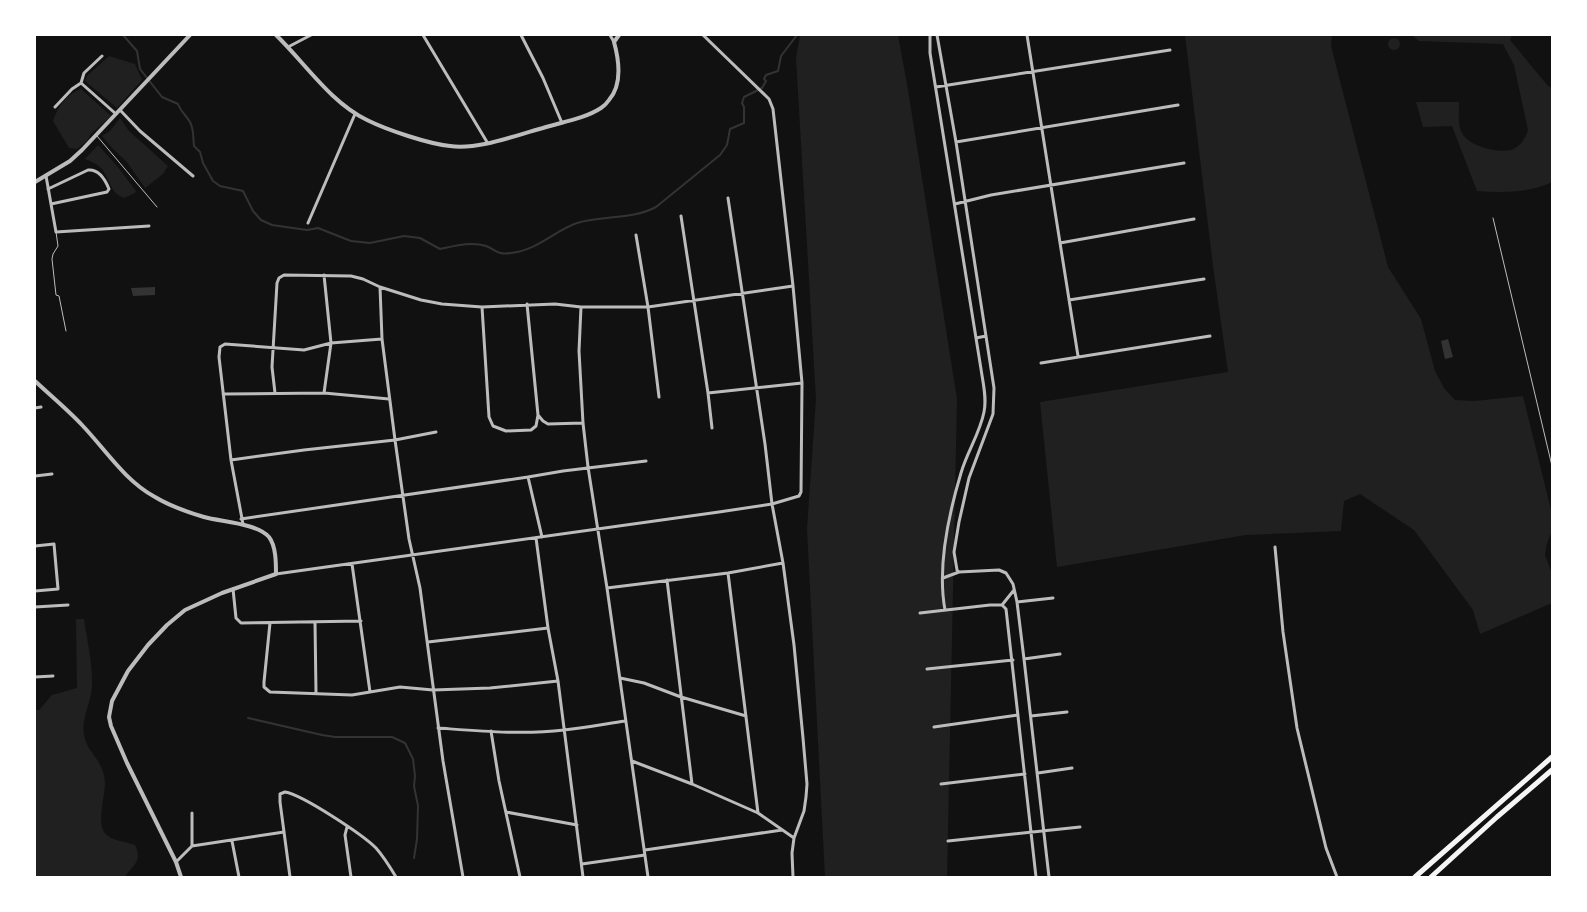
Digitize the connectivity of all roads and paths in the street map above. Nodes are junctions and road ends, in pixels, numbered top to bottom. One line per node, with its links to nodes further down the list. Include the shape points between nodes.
1 (190, 35): 22 (street)
2 (276, 35): 13 (street)
3 (311, 35): 13 (street)
4 (423, 35): 28 (street)
5 (521, 35): 25 (street)
6 (610, 35): 12 (street)
7 (619, 35): 12 (street)
8 (703, 35): 51 (street, via 769,99 775,124)
9 (930, 35): 19 (street)
10 (937, 35): 18 (street)
11 (1027, 35): 16 (street)
12 (614, 42): 25 (street, via 618,67 611,98 602,108)
13 (288, 47): 23 (street, via 337,100)
14 (1170, 50): 16 (street)
15 (102, 56): 17 (street, via 84,73)
16 (1033, 72): 18 (street); 26 (street)
17 (80, 83): 21 (street); 24 (street)
18 (946, 86): 19 (street); 29 (street)
19 (936, 87): 39 (street)
20 (1178, 105): 26 (street)
21 (55, 107)
22 (120, 110): 24 (street); 32 (street)
23 (355, 114): 28 (street, via 399,132 451,146); 44 (street)
24 (116, 115): 27 (street)
25 (562, 122): 28 (street)
26 (1043, 128): 29 (street); 34 (street)
27 (96, 135): 31 (street, via 70,161); 40 (lane)
28 (487, 142)
29 (956, 142): 37 (street)
30 (1184, 163): 34 (street)
31 (46, 176): 33 (street); 35 (street)
32 (193, 176)
33 (35, 182)
34 (1051, 186): 37 (street); 48 (street)
35 (48, 189): 38 (street); 38 (street, via 94,169 108,186 107,192)
36 (728, 198): 53 (street)
37 (965, 202): 39 (street); 61 (street)
38 (51, 204): 46 (street)
39 (955, 204): 63 (street)
40 (157, 207)
41 (681, 216): 54 (street)
42 (1493, 218): 89 (lane)
43 (1194, 219): 48 (street)
44 (308, 223)
45 (149, 226): 46 (street)
46 (56, 232): 60 (lane, via 58,246 52,259 56,295 59,296)
47 (636, 235): 59 (street)
48 (1060, 243): 55 (street)
49 (324, 275): 52 (street, via 363,279); 65 (street); 66 (street, via 284,275 279,278)
50 (1204, 279): 55 (street)
51 (793, 286): 53 (street); 70 (street)
52 (380, 287): 57 (street, via 421,300); 64 (street)
53 (742, 293): 54 (street); 71 (street)
54 (694, 299): 59 (street); 74 (street)
55 (1069, 300): 67 (street)
56 (527, 304): 57 (street); 58 (street); 80 (street)
57 (482, 307): 80 (street, via 489,417 493,426 506,431 531,430 536,426)
58 (581, 307): 59 (street); 81 (street, via 579,351)
59 (648, 307): 76 (street)
60 (66, 331)
61 (986, 336): 63 (street); 88 (street, via 995,403)
62 (1210, 336): 67 (street)
63 (976, 338): 86 (street, via 985,409)
64 (382, 339): 65 (street); 77 (street)
65 (331, 343): 66 (street, via 304,350); 73 (street)
66 (273, 348): 72 (street); 75 (street, via 222,345 218,353)
67 (1078, 356): 68 (street)
68 (1041, 363)
69 (35, 381): 96 (street, via 82,425 132,480 153,497 206,517)
70 (802, 383): 71 (street); 95 (street, via 801,492 799,496)
71 (756, 388): 74 (street); 95 (street)
72 (275, 393): 73 (street); 75 (street)
73 (324, 393): 77 (street)
74 (708, 393): 82 (street)
75 (223, 394): 85 (street)
76 (659, 397)
77 (389, 399): 84 (street)
78 (41, 407): 79 (street)
79 (35, 408)
80 (538, 415): 81 (street, via 548,424)
81 (583, 423): 90 (street)
82 (712, 428)
83 (436, 432): 84 (street)
84 (395, 440): 85 (street); 94 (street)
85 (232, 460): 96 (street)
86 (966, 460): 88 (street); 108 (street, via 946,538)
87 (646, 461): 90 (street)
88 (974, 464): 105 (street, via 954,552)
89 (1552, 466)
90 (588, 467): 93 (street); 97 (street)
91 (52, 474): 92 (street)
92 (35, 476)
93 (528, 477): 94 (street); 99 (street)
94 (402, 495): 96 (street); 102 (street)
95 (772, 504): 97 (street); 103 (street)
96 (242, 522): 107 (street, via 270,538)
97 (597, 529): 99 (street); 110 (street)
98 (536, 538): 99 (street); 102 (street); 124 (street)
99 (542, 538)
100 (35, 546): 113 (street, via 54,544 58,589)
101 (1275, 547): 185 (street, via 1296,728 1326,848)
102 (413, 556): 104 (street); 125 (street)
103 (783, 563): 106 (street); 165 (street, via 807,784 804,810)
104 (352, 564): 107 (street); 121 (street)
105 (959, 572): 108 (street); 112 (street, via 999,570 1011,579)
106 (728, 573): 109 (street); 140 (street)
107 (276, 574): 111 (street)
108 (942, 578): 119 (street)
109 (667, 580): 110 (street); 137 (street)
110 (607, 588): 132 (street)
111 (233, 589): 123 (street, via 238,621 245,624); 171 (street, via 185,610 167,625 128,671 109,709 111,726)
112 (1014, 589): 115 (street); 117 (street)
113 (35, 591)
114 (1053, 598): 115 (street)
115 (1017, 602): 127 (street)
116 (68, 605): 118 (street)
117 (1002, 605): 119 (street); 128 (street, via 1007,612)
118 (35, 607)
119 (945, 610): 120 (street)
120 (920, 614)
121 (361, 621): 122 (street); 135 (street)
122 (315, 622): 123 (street); 136 (street)
123 (270, 623): 136 (street, via 264,687 270,692)
124 (548, 628): 125 (street); 133 (street)
125 (428, 642): 134 (street)
126 (1060, 654): 127 (street)
127 (1024, 658): 141 (street)
128 (1013, 660): 129 (street); 139 (street)
129 (928, 669)
130 (53, 676): 131 (street)
131 (35, 678)
132 (620, 678): 137 (street); 142 (street)
133 (558, 681): 134 (street); 145 (street)
134 (433, 690): 135 (street, via 400,687); 144 (street)
135 (370, 692): 136 (street, via 352,695)
136 (316, 693)
137 (681, 697): 140 (street); 153 (street)
138 (1067, 712): 141 (street)
139 (1018, 715): 143 (street); 152 (street)
140 (746, 716): 157 (street)
141 (1031, 716): 151 (street)
142 (625, 721): 145 (street); 148 (street)
143 (934, 727)
144 (438, 728): 146 (street); 178 (street)
145 (563, 730): 146 (street); 158 (street)
146 (491, 731): 155 (street)
147 (1552, 757): 186 (highway)
148 (632, 761): 153 (street); 169 (street)
149 (1072, 768): 151 (street)
150 (1552, 770): 187 (highway)
151 (1038, 773): 162 (street)
152 (1025, 774): 154 (street); 164 (street)
153 (692, 784): 157 (street)
154 (941, 784)
155 (506, 812): 158 (street); 179 (street)
156 (192, 813): 168 (street)
157 (758, 813): 161 (street)
158 (577, 825): 172 (street)
159 (347, 827): 163 (street, via 288,792 281,793 280,802); 176 (street, via 345,835); 177 (street, via 377,849)
160 (1080, 827): 162 (street)
161 (782, 830): 165 (street); 169 (street)
162 (1044, 830): 164 (street); 184 (street)
163 (284, 832): 166 (street); 175 (street)
164 (1032, 832): 167 (street); 183 (street)
165 (794, 838): 182 (street)
166 (232, 841): 168 (street); 174 (street)
167 (948, 841)
168 (192, 846): 171 (street)
169 (645, 850): 170 (street)
170 (645, 855): 172 (street); 181 (street)
171 (176, 862): 173 (street)
172 (582, 864): 180 (street)
173 (181, 877)
174 (239, 877)
175 (290, 877)
176 (351, 877)
177 (396, 877)
178 (463, 877)
179 (520, 877)
180 (584, 877)
181 (648, 877)
182 (793, 877)
183 (1036, 877)
184 (1049, 877)
185 (1337, 877)
186 (1415, 877)
187 (1432, 877)

